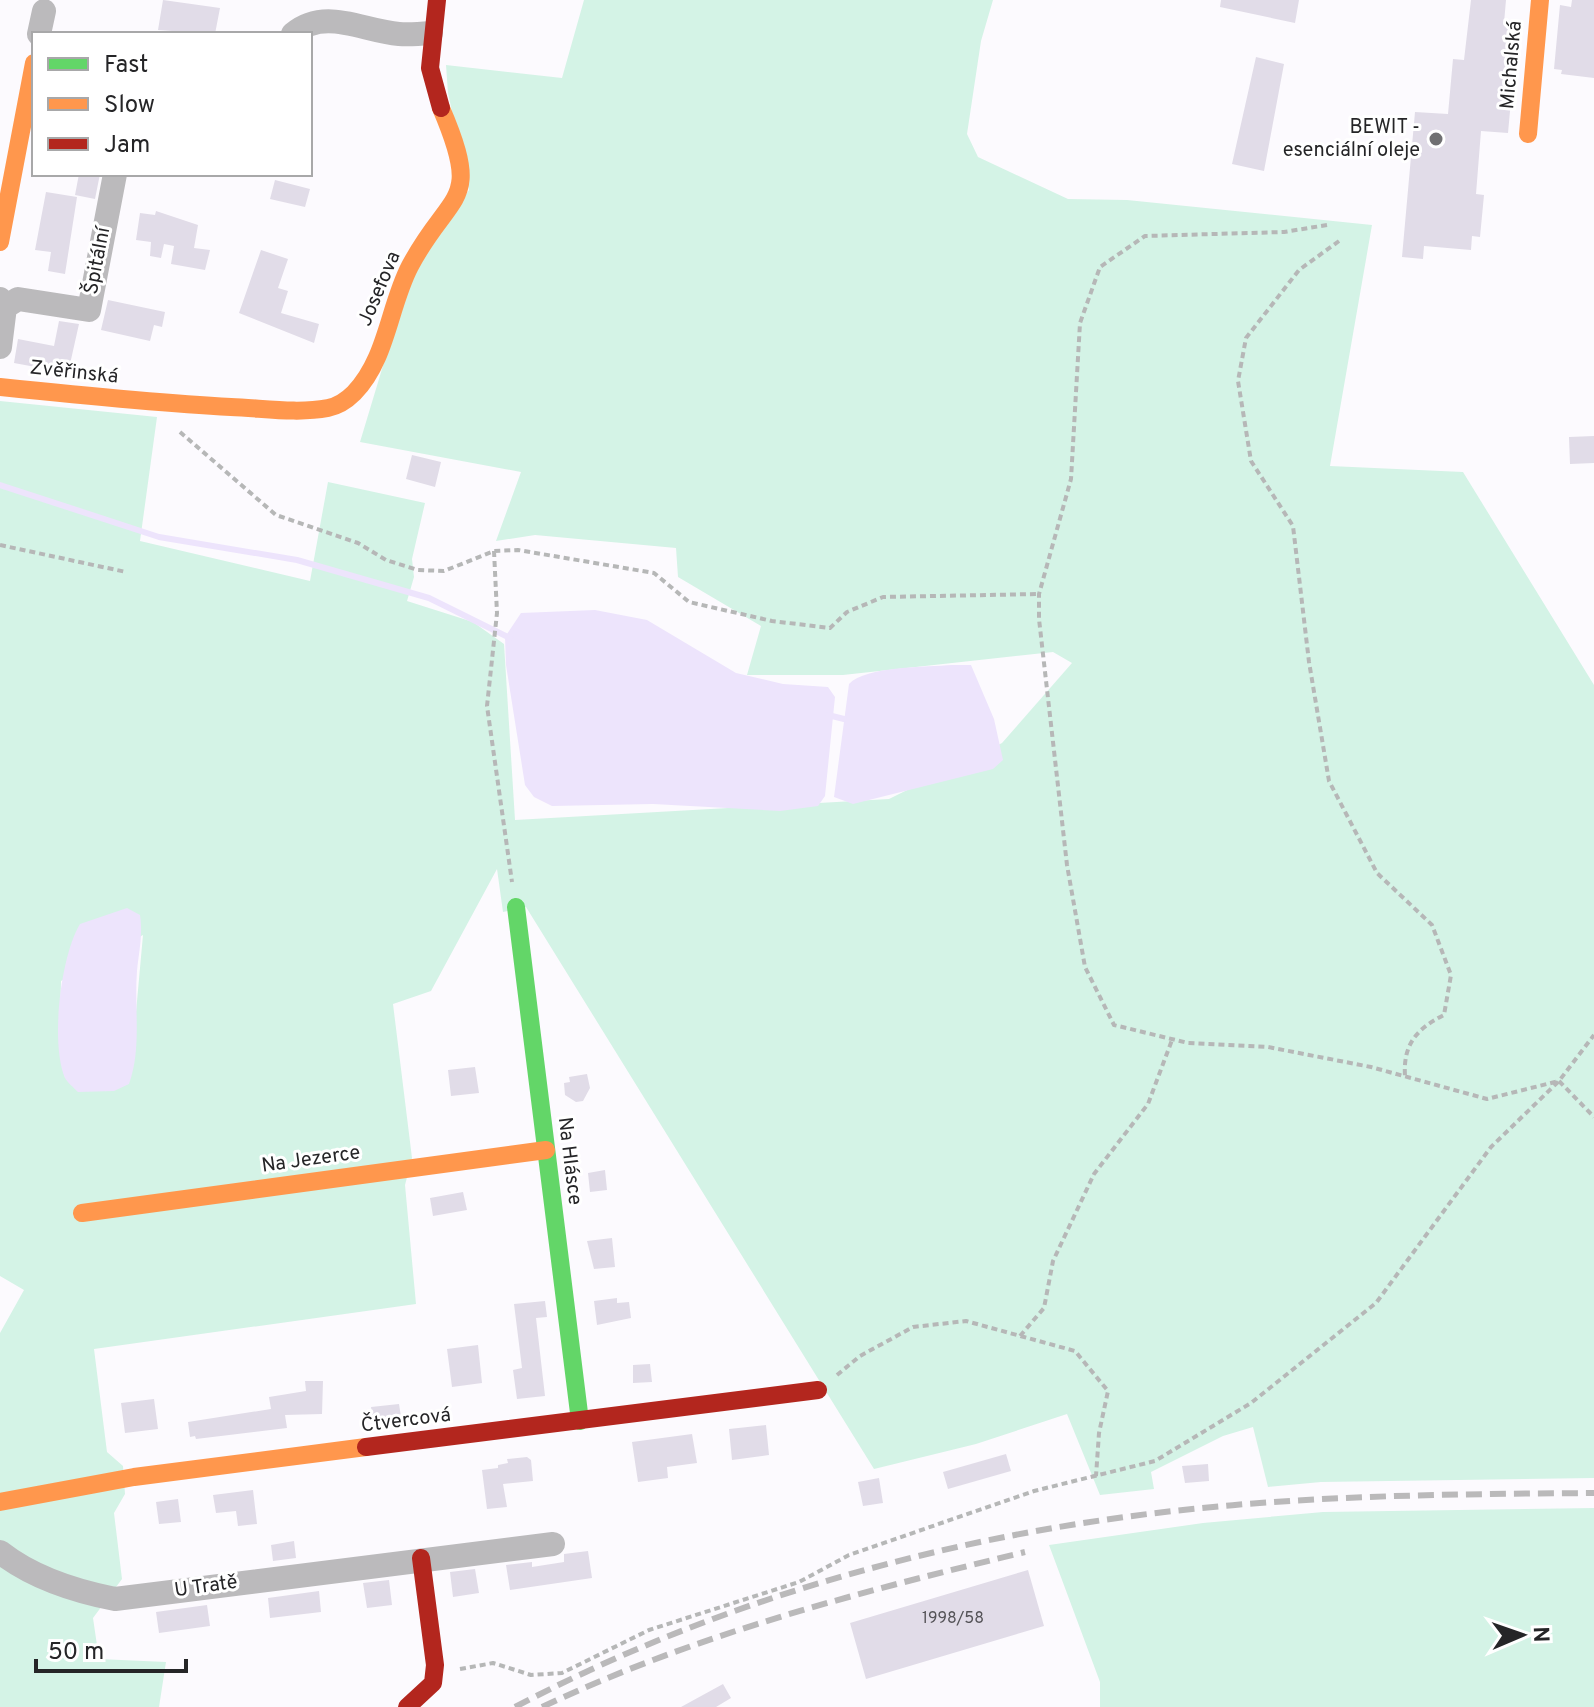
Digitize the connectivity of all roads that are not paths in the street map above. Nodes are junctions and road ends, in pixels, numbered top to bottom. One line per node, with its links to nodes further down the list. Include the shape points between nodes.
1 (437, 0): 4 (street, Josefova)
2 (1540, 0): 6 (street, Michalská)
3 (296, 32): 4 (street, via 329,20 398,34)
4 (431, 33): 12 (street, Josefova, via 434,89 452,130 462,173 459,196 407,270 373,367 337,406)
5 (32, 74): 8 (street)
6 (1528, 134)
7 (115, 176): 9 (street, Špitální, via 89,310 18,299)
8 (0, 242)
9 (3, 303): 10 (street)
10 (0, 347)
11 (0, 387): 12 (street, Zvěřinská)
12 (144, 403)
13 (516, 907): 14 (street, Na Hlásce)
14 (546, 1150): 15 (street, Na Jezerce); 17 (street, Na Hlásce)
15 (82, 1213)
16 (818, 1390): 17 (street, Čtvercová)
17 (580, 1421): 18 (street, Čtvercová, via 134,1477)
18 (0, 1502)
19 (553, 1544): 21 (street, U Tratě)
20 (0, 1552): 21 (street, U Tratě, via 74,1591 115,1599)
21 (421, 1558): 22 (street, via 435,1665 433,1683)
22 (407, 1707)

